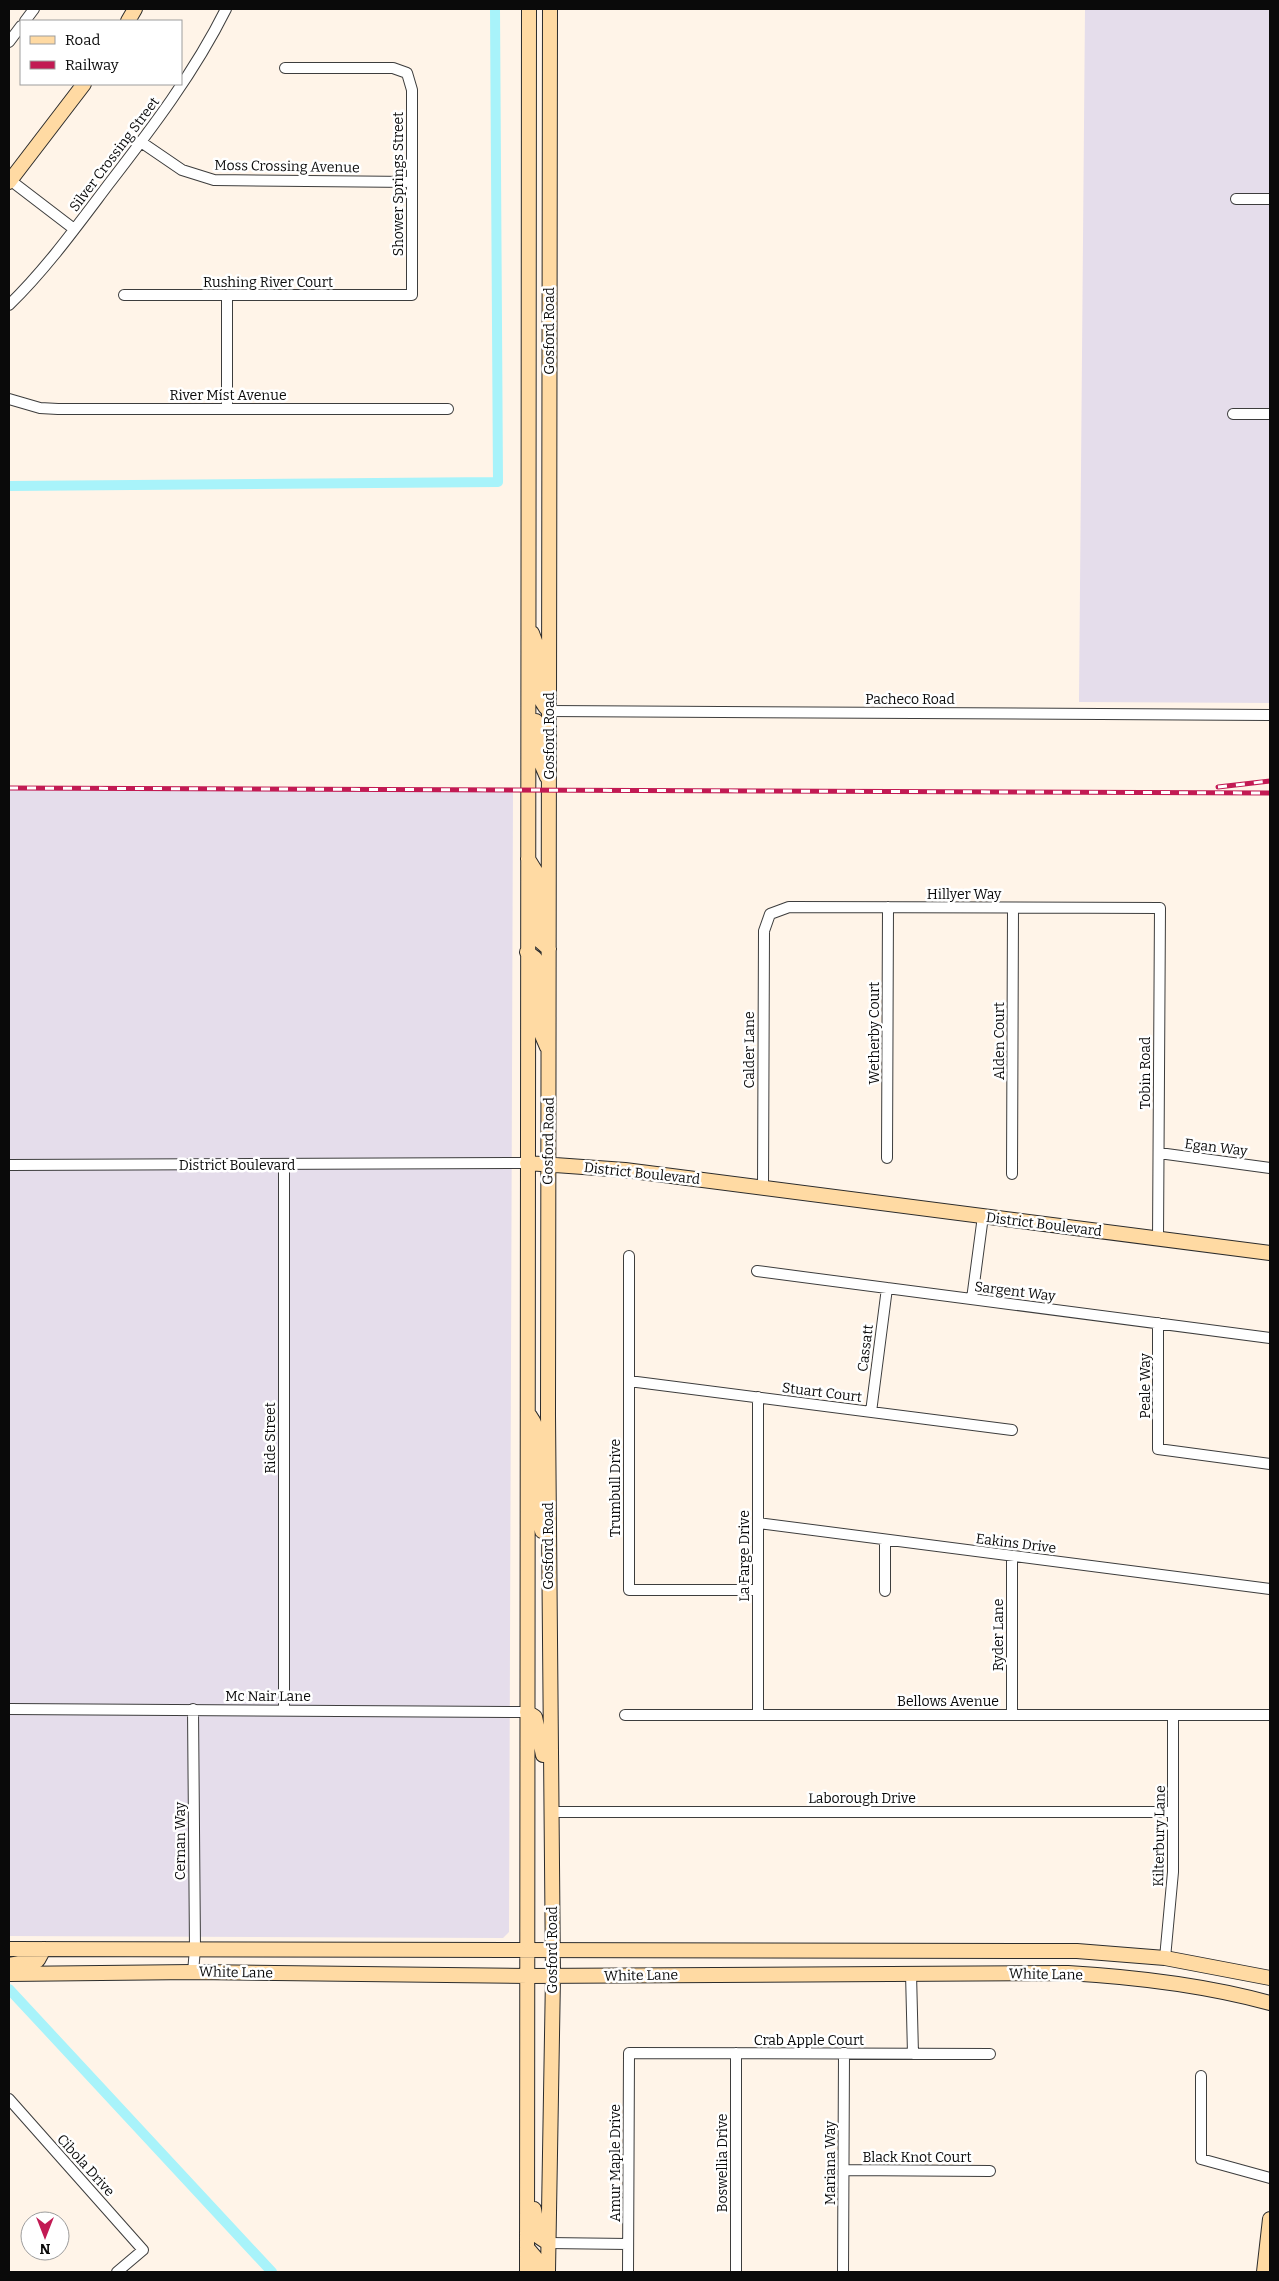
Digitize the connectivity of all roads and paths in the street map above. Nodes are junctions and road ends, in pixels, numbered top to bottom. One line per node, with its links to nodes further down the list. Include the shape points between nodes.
1 (34, 9): 6 (street)
2 (135, 9): 7 (main road)
3 (226, 9): 12 (street, Silver Crossing Street, via 193,70)
4 (529, 9): 27 (main road, Gosford Road)
5 (550, 9): 29 (main road, Gosford Road)
6 (26, 20)
7 (129, 20)
8 (20, 27): 9 (street)
9 (9, 42)
10 (286, 68): 14 (street, Shower Springs Street, via 393,68 407,73 412,90)
11 (83, 85): 13 (main road)
12 (141, 142): 14 (street, Moss Crossing Avenue, via 182,170 214,180); 17 (street, Silver Crossing Street)
13 (9, 181): 17 (street)
14 (412, 182): 20 (street, Shower Springs Street)
15 (1236, 199): 16 (street)
16 (1270, 199)
17 (74, 229): 21 (street, Silver Crossing Street)
18 (124, 295): 19 (street, Rushing River Court)
19 (227, 295): 20 (street, Rushing River Court); 23 (street)
20 (412, 296)
21 (9, 305)
22 (9, 399): 23 (street, River Mist Avenue, via 40,408 58,409)
23 (227, 409): 24 (street, River Mist Avenue)
24 (448, 409)
25 (1233, 414): 26 (street)
26 (1270, 414)
27 (528, 623): 28 (main road, Gosford Road); 29 (main road, via 538,649 538,692 543,705)
28 (528, 706): 31 (main road, via 536,720 538,756); 32 (main road, Gosford Road)
29 (549, 710): 30 (street, Pacheco Road); 31 (main road, Gosford Road)
30 (1270, 715)
31 (549, 783): 37 (main road, Gosford Road)
32 (527, 858): 37 (main road, via 539,878 540,941); 38 (main road, Gosford Road)
33 (888, 907): 34 (street, Hillyer Way); 36 (street, Hillyer Way, via 789,907); 41 (street, Wetherby Court)
34 (1013, 908): 35 (street, Hillyer Way); 47 (street, Alden Court)
35 (1160, 908): 40 (street, Tobin Road)
36 (770, 914): 48 (street, Calder Lane, via 764,931)
37 (549, 949): 39 (main road, Gosford Road)
38 (527, 952): 39 (main road, via 538,967 538,1026); 42 (main road, Gosford Road)
39 (549, 1052): 43 (main road, Gosford Road)
40 (1159, 1153): 46 (street, Egan Way); 50 (street, Tobin Road)
41 (888, 1158)
42 (527, 1163): 43 (main road, District Boulevard); 45 (street, District Boulevard); 61 (main road, Gosford Road)
43 (547, 1164): 48 (main road, District Boulevard, via 625,1170); 66 (main road, Gosford Road)
44 (9, 1165): 45 (street, District Boulevard)
45 (284, 1166): 73 (street, Ride Street)
46 (1270, 1168)
47 (1012, 1174)
48 (762, 1188): 49 (main road, District Boulevard)
49 (983, 1216): 50 (main road, District Boulevard); 55 (street)
50 (1158, 1239): 51 (main road, District Boulevard)
51 (1270, 1253)
52 (629, 1256): 58 (street, Trumbull Drive)
53 (757, 1271): 54 (street, Sargent Way)
54 (887, 1288): 55 (street, Sargent Way); 60 (street, Cassatt)
55 (972, 1299): 56 (street, Sargent Way)
56 (1158, 1323): 57 (street, Sargent Way); 63 (street, Peale Way, via 1158,1449)
57 (1270, 1338)
58 (629, 1381): 59 (street, Stuart Court); 68 (street, Trumbull Drive, via 629,1590)
59 (758, 1397): 60 (street, Stuart Court); 64 (street, La Farge Drive)
60 (871, 1412): 62 (street, Stuart Court)
61 (528, 1413): 66 (main road, via 536,1424 538,1513); 74 (main road, Gosford Road)
62 (1012, 1430)
63 (1270, 1464)
64 (758, 1523): 65 (street, Eakins Drive); 68 (street, La Farge Drive)
65 (885, 1540): 67 (street, Eakins Drive); 70 (street)
66 (548, 1554): 80 (main road, Gosford Road)
67 (1012, 1556): 69 (street, Eakins Drive); 77 (street, Ryder Lane)
68 (758, 1590): 76 (street, La Farge Drive)
69 (1270, 1590)
70 (885, 1591)
71 (9, 1709): 72 (street, Mc Nair Lane)
72 (193, 1709): 73 (street, Mc Nair Lane); 82 (street, Cernan Way)
73 (284, 1710): 74 (street, Mc Nair Lane)
74 (527, 1712): 80 (main road, via 535,1717 539,1728); 83 (main road, Gosford Road)
75 (625, 1715): 76 (street, Bellows Avenue)
76 (758, 1715): 77 (street, Bellows Avenue)
77 (1012, 1715): 78 (street, Bellows Avenue)
78 (1173, 1715): 79 (street, Bellows Avenue); 81 (street, Kilterbury Lane)
79 (1270, 1715)
80 (551, 1804): 81 (street, Laborough Drive); 84 (main road, Gosford Road)
81 (1173, 1812): 86 (street, Kilterbury Lane, via 1172,1891)
82 (195, 1949): 83 (main road, White Lane); 87 (main road, White Lane, via 44,1949); 89 (street, Cernan Way)
83 (529, 1949): 84 (main road, White Lane); 92 (main road, Gosford Road)
84 (553, 1949): 86 (main road, White Lane, via 1078,1951); 93 (main road, Gosford Road)
85 (9, 1950): 87 (main road, White Lane)
86 (1165, 1958): 94 (main road, White Lane)
87 (30, 1961): 88 (main road); 89 (main road, White Lane); 91 (main road, White Lane)
88 (9, 1965)
89 (193, 1972): 92 (main road, White Lane)
90 (911, 1973): 93 (main road, White Lane); 95 (main road, White Lane, via 1112,1976 1192,1986); 99 (street)
91 (9, 1974)
92 (528, 1976): 93 (main road, White Lane); 103 (main road, Gosford Road)
93 (553, 1976): 108 (main road, Gosford Road)
94 (1270, 1978)
95 (1270, 2003)
96 (629, 2053): 97 (street, Crab Apple Court); 109 (street, Amur Maple Drive)
97 (736, 2053): 98 (street, Crab Apple Court); 116 (street, Boswellia Drive)
98 (844, 2053): 99 (street, Crab Apple Court); 104 (street, Mariana Way)
99 (913, 2054): 100 (street, Crab Apple Court)
100 (990, 2054)
101 (1201, 2076): 106 (street, via 1201,2159)
102 (9, 2099): 111 (street, Cibola Drive, via 143,2250)
103 (526, 2144): 108 (main road, via 539,2237); 110 (main road, Gosford Road)
104 (844, 2170): 105 (street, Black Knot Court); 117 (street, Mariana Way)
105 (990, 2171)
106 (1270, 2178)
107 (1270, 2219): 118 (main road)
108 (548, 2243): 109 (street); 114 (main road, Gosford Road)
109 (628, 2244): 115 (street, Amur Maple Drive)
110 (527, 2247): 112 (main road, Gosford Road); 113 (main road)
111 (117, 2272)
112 (527, 2272)
113 (538, 2272)
114 (548, 2272)
115 (628, 2272)
116 (736, 2272)
117 (844, 2272)
118 (1264, 2272)

